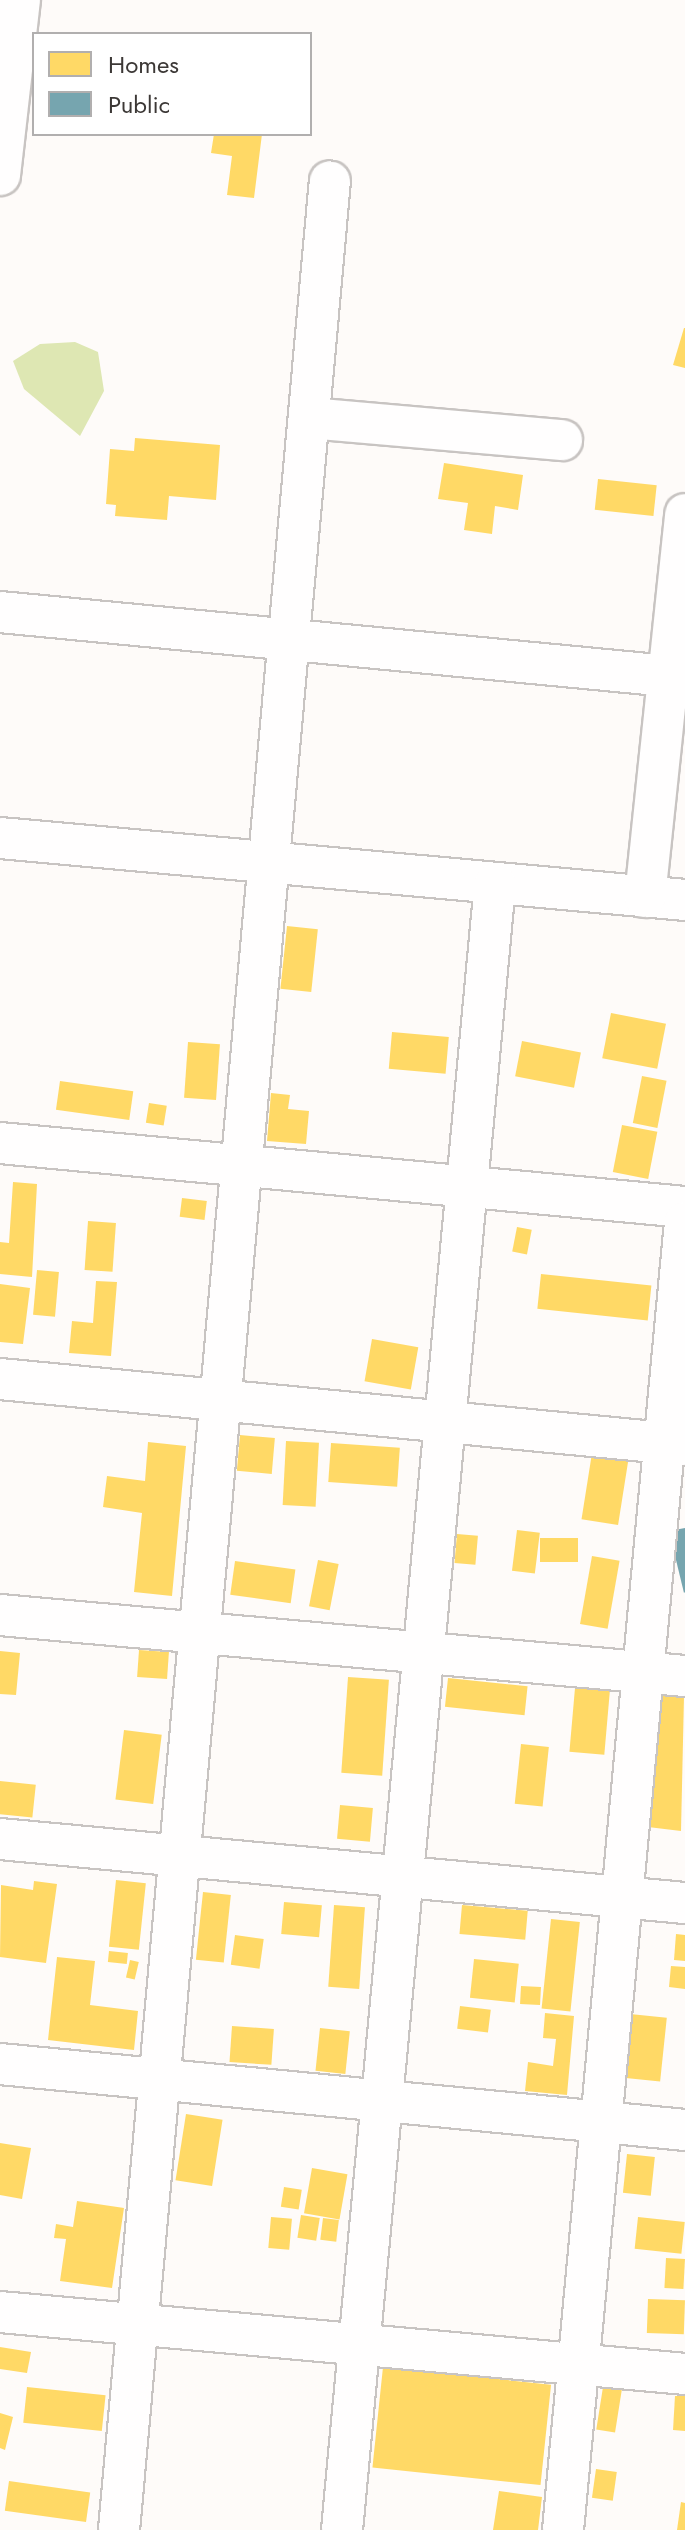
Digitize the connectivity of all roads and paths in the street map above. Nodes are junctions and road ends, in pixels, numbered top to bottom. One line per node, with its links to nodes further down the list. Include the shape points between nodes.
1 (20, 0): 2 (street)
2 (0, 175)
3 (330, 181): 4 (street)
4 (309, 418): 5 (street); 8 (street)
5 (562, 440)
6 (685, 514): 9 (street)
7 (0, 612): 8 (street)
8 (289, 640): 9 (street); 11 (street)
9 (668, 676): 13 (street)
10 (0, 838): 11 (street)
11 (269, 863): 12 (street); 16 (street)
12 (495, 884): 13 (street); 17 (street)
13 (645, 897): 14 (street)
14 (685, 900)
15 (0, 1143): 16 (street)
16 (242, 1166): 17 (street); 21 (street)
17 (467, 1187): 18 (street); 22 (street)
18 (685, 1207)
19 (685, 1223): 23 (street)
20 (0, 1379): 21 (street)
21 (221, 1401): 22 (street); 25 (street)
22 (445, 1422): 23 (street); 26 (street)
23 (675, 1444): 27 (street)
24 (0, 1615): 25 (street)
25 (200, 1631): 26 (street); 30 (street)
26 (423, 1653): 27 (street); 31 (street)
27 (643, 1672): 28 (street); 32 (street)
28 (685, 1676)
29 (0, 1839): 30 (street)
30 (180, 1855): 31 (street); 35 (street)
31 (403, 1876): 32 (street); 36 (street)
32 (622, 1897): 33 (street); 37 (street)
33 (685, 1903)
34 (0, 2064): 35 (street)
35 (160, 2080): 36 (street); 40 (street)
36 (382, 2101): 37 (street); 41 (street)
37 (601, 2122): 38 (street); 42 (street)
38 (685, 2130)
39 (0, 2312): 40 (street)
40 (138, 2325): 41 (street); 44 (street)
41 (359, 2345): 42 (street); 45 (street)
42 (578, 2365): 43 (street); 46 (street)
43 (685, 2374)
44 (119, 2530)
45 (342, 2530)
46 (563, 2530)

